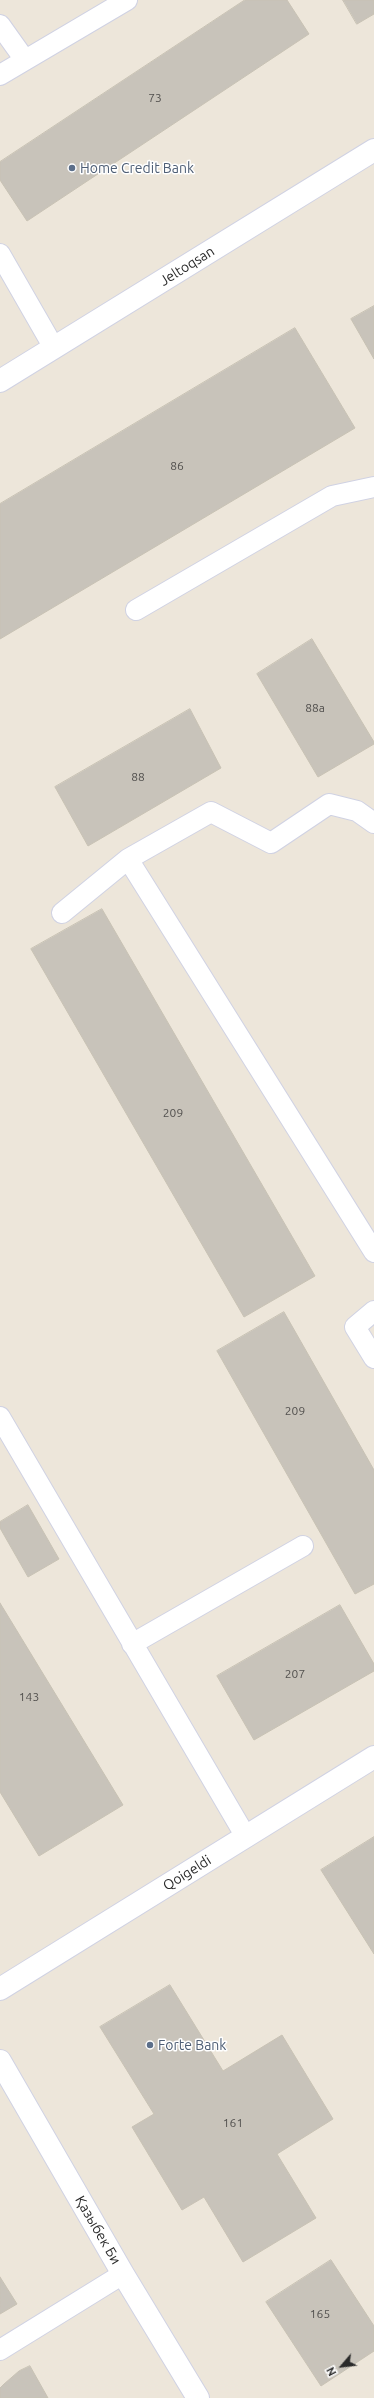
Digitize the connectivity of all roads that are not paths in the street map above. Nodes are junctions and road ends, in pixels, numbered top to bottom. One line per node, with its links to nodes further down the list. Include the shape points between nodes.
1 (127, 0): 3 (lane)
2 (0, 25): 3 (lane)
3 (25, 60): 4 (lane)
4 (0, 75)
5 (374, 150): 7 (street, Jeltoqsan)
6 (0, 254): 7 (lane)
7 (54, 348): 8 (street, Jeltoqsan)
8 (0, 381)
9 (374, 487): 10 (lane, via 332,496)
10 (136, 610)
11 (374, 823): 12 (lane, via 357,811 329,804 271,843 212,812)
12 (128, 859): 13 (lane); 14 (lane)
13 (62, 913)
14 (374, 1252)
15 (374, 1311): 16 (lane, via 355,1327)
16 (374, 1358)
17 (0, 1417): 19 (lane)
18 (303, 1546): 19 (lane)
19 (132, 1644): 21 (lane)
20 (374, 1757): 21 (street, Qoigeldi)
21 (246, 1837): 22 (street, Qoigeldi)
22 (0, 1989)
23 (0, 2061): 24 (street, Қазыбек Би)
24 (123, 2274): 25 (lane); 26 (street, Қазыбек Би)
25 (0, 2350)
26 (198, 2398)

